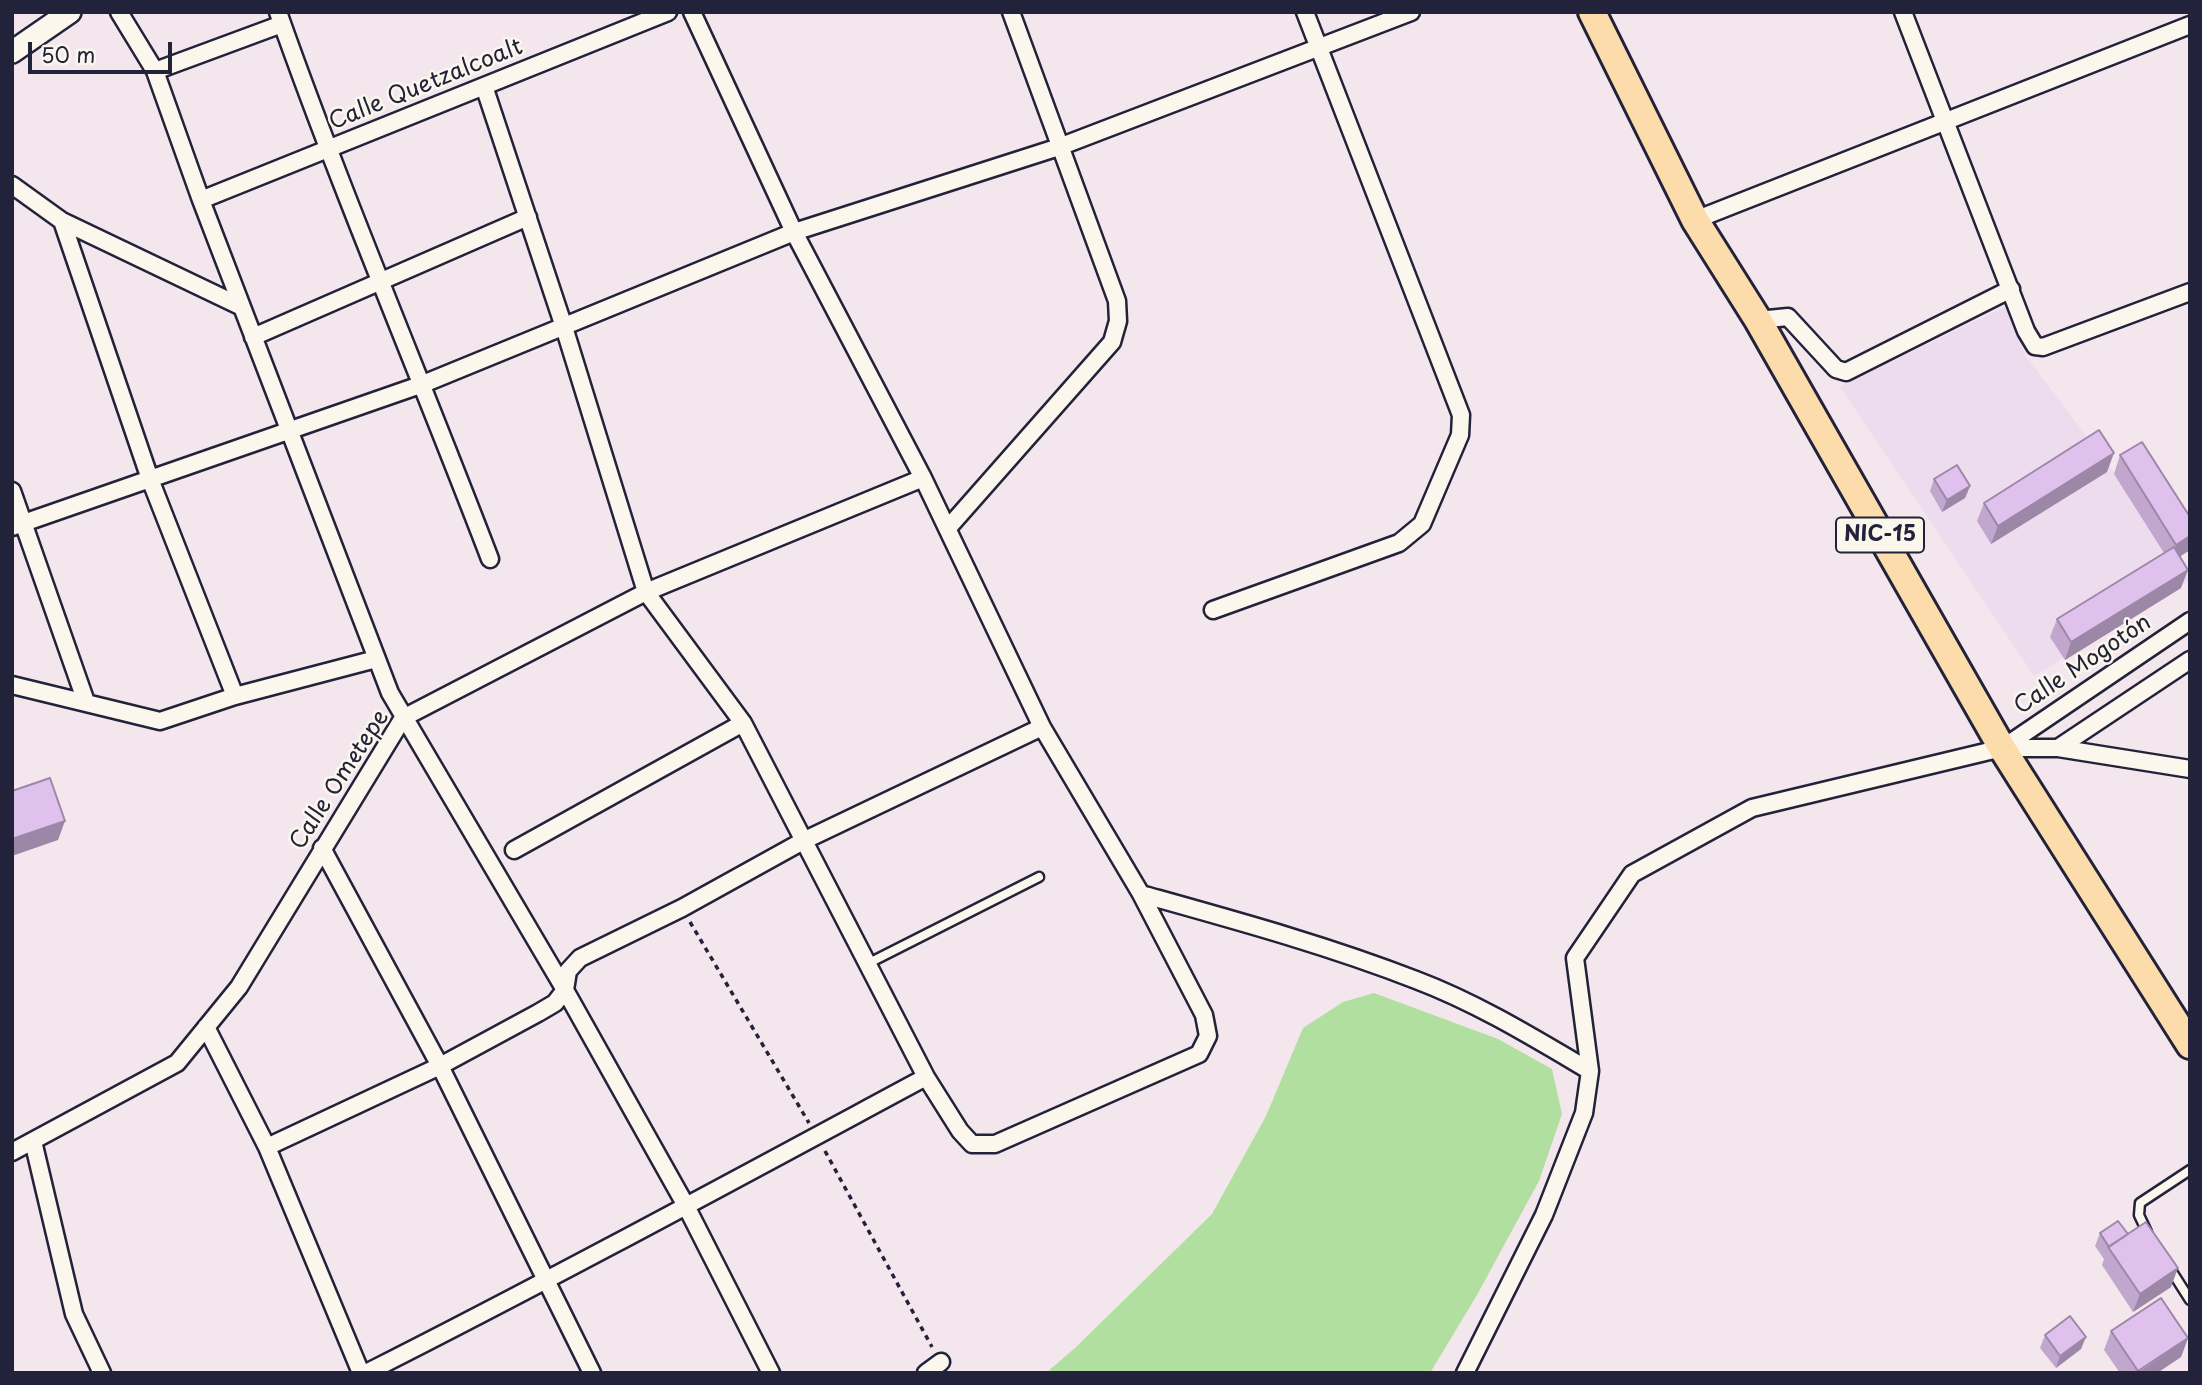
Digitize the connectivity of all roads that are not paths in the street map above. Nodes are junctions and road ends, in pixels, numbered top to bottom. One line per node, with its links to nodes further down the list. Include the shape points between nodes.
1 (70, 12): 13 (main road)
2 (119, 12): 14 (street)
3 (668, 12): 15 (street, Calle Quetzalcoalt)
4 (692, 12): 24 (street)
5 (1011, 12): 17 (street)
6 (1305, 12): 12 (street)
7 (1411, 12): 12 (street)
8 (1592, 12): 22 (highway, NIC-15 / NIC-15)
9 (1903, 12): 16 (street)
10 (280, 18): 14 (street); 18 (street)
11 (2190, 25): 16 (street)
12 (1318, 48): 17 (street); 41 (street, via 1461,415 1460,435 1422,524 1399,543)
13 (12, 52)
14 (155, 71): 20 (street)
15 (484, 86): 18 (street, Calle Quetzalcoalt); 21 (street)
16 (1945, 120): 22 (street); 26 (street)
17 (1059, 147): 24 (street); 38 (street, via 1117,301 1112,342)
18 (327, 150): 20 (street, Calle Quetzalcoalt); 25 (street)
19 (12, 185): 23 (street)
20 (201, 200): 28 (street)
21 (528, 217): 25 (street); 30 (street)
22 (1695, 220): 29 (highway, NIC-15 / NIC-15)
23 (62, 221): 28 (street); 35 (street)
24 (794, 232): 30 (street); 34 (street)
25 (382, 281): 31 (street); 32 (street)
26 (2011, 289): 27 (street, via 2030,340 2043,347); 29 (street, via 1846,372 1836,369 1787,317)
27 (2190, 292)
28 (242, 307): 31 (street)
29 (1758, 320): 51 (highway, NIC-15 / NIC-15)
30 (564, 327): 32 (street); 40 (street)
31 (253, 337): 33 (street)
32 (423, 384): 33 (street); 39 (street)
33 (290, 431): 35 (street); 43 (street)
34 (923, 478): 38 (street); 40 (street, Calle Ometepe)
35 (150, 479): 37 (street); 46 (street)
36 (12, 491): 37 (street)
37 (18, 525): 47 (street)
38 (948, 528): 50 (street)
39 (490, 559)
40 (646, 592): 48 (street, Calle Ometepe); 49 (street)
41 (1213, 610)
42 (2190, 621): 51 (street, Calle Mogotón)
43 (376, 659): 46 (street); 48 (street)
44 (2190, 660): 52 (street)
45 (12, 685): 47 (street)
46 (235, 696): 47 (street, via 160,721)
47 (86, 702)
48 (403, 718): 55 (street, Calle Ometepe); 60 (street)
49 (743, 723): 54 (street); 56 (street)
50 (1042, 727): 54 (street); 58 (street)
51 (2002, 748): 52 (street); 62 (highway, NIC-15 / NIC-15); 64 (street, via 1752,808 1632,874 1576,958)
52 (2058, 748): 53 (street)
53 (2190, 769)
54 (803, 841): 59 (street); 60 (street, via 580,958 568,971)
55 (322, 848): 61 (street, Calle Ometepe, via 239,987); 63 (street)
56 (514, 850)
57 (1039, 877): 59 (lane)
58 (1142, 894): 64 (street, via 1418,980 1512,1025); 65 (street, via 1203,1015 1208,1036 1199,1054 995,1144 972,1144)
59 (865, 964): 65 (street)
60 (565, 990): 63 (street, via 555,1003); 70 (street)
61 (206, 1027): 66 (street, Calle Ometepe, via 177,1063); 67 (street)
62 (2190, 1045)
63 (440, 1066): 67 (street); 73 (street)
64 (1590, 1071): 81 (street, via 1584,1113 1544,1215)
65 (926, 1077): 70 (street)
66 (33, 1141): 68 (street, Calle Ometepe); 76 (street, via 74,1314)
67 (267, 1147): 77 (street)
68 (12, 1152)
69 (2190, 1170): 71 (lane, via 2140,1203 2139,1215)
70 (685, 1204): 73 (street); 79 (street)
71 (2153, 1241)
72 (2160, 1253): 74 (lane)
73 (549, 1281): 77 (street); 78 (street)
74 (2190, 1300)
75 (941, 1362): 80 (street)
76 (102, 1373)
77 (363, 1373)
78 (592, 1373)
79 (771, 1373)
80 (926, 1373)
81 (1465, 1373)

